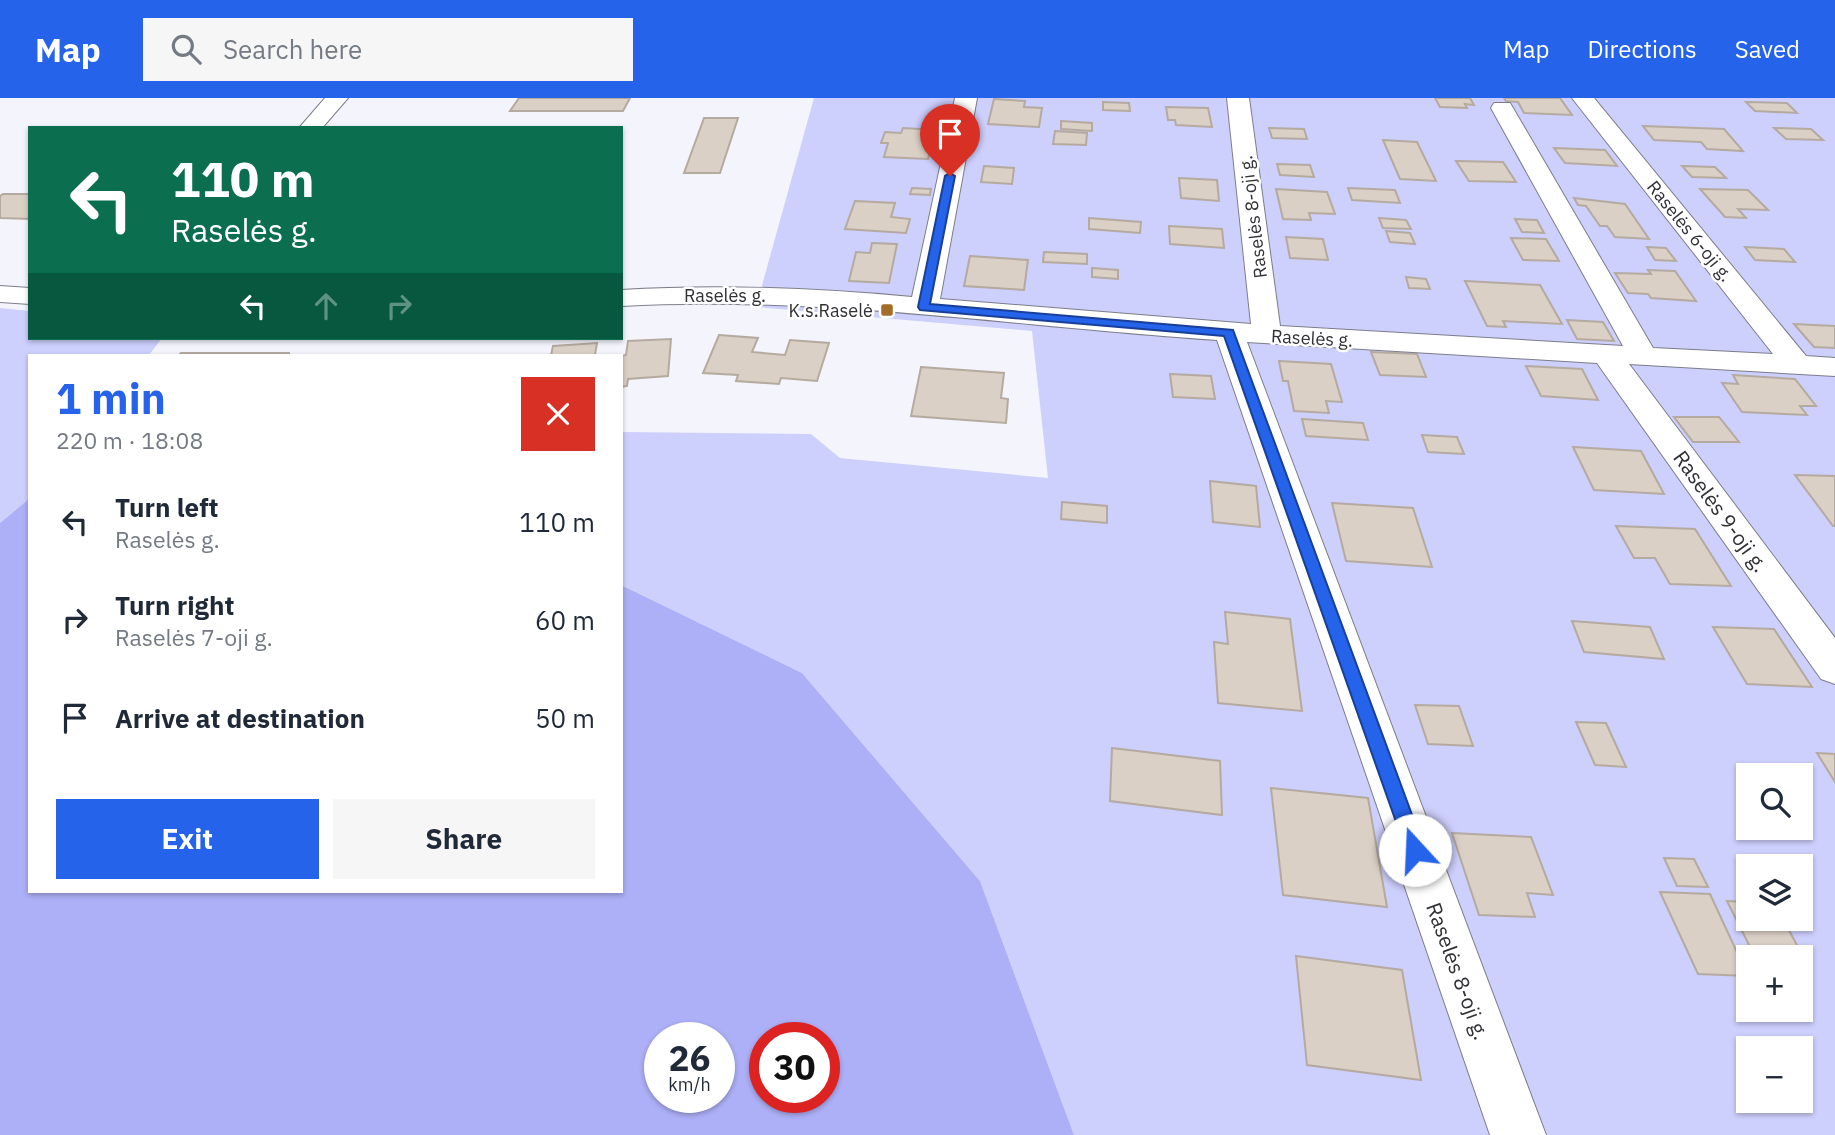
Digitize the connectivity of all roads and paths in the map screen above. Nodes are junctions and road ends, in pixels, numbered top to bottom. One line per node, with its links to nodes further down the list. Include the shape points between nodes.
1 (337, 98): 6 (street)
2 (966, 98): 10 (street)
3 (1238, 98): 11 (street, Raselės 8-oji g.)
4 (1583, 98): 14 (street, Raselės 6-oji g.)
5 (1502, 108): 13 (street)
6 (312, 126)
7 (0, 294): 8 (street)
8 (28, 296)
9 (623, 298): 10 (street, Raselės g., via 754,294)
10 (924, 307): 11 (street, Raselės g.)
11 (1248, 334): 12 (street, Raselės g.); 17 (street, Raselės 8-oji g.)
12 (1606, 354): 13 (street, Raselės g.); 16 (street, Raselės 9-oji g.)
13 (1643, 356): 14 (street, Raselės g.)
14 (1797, 365): 15 (street, Raselės g.)
15 (1835, 367)
16 (1835, 668)
17 (1518, 1135)

